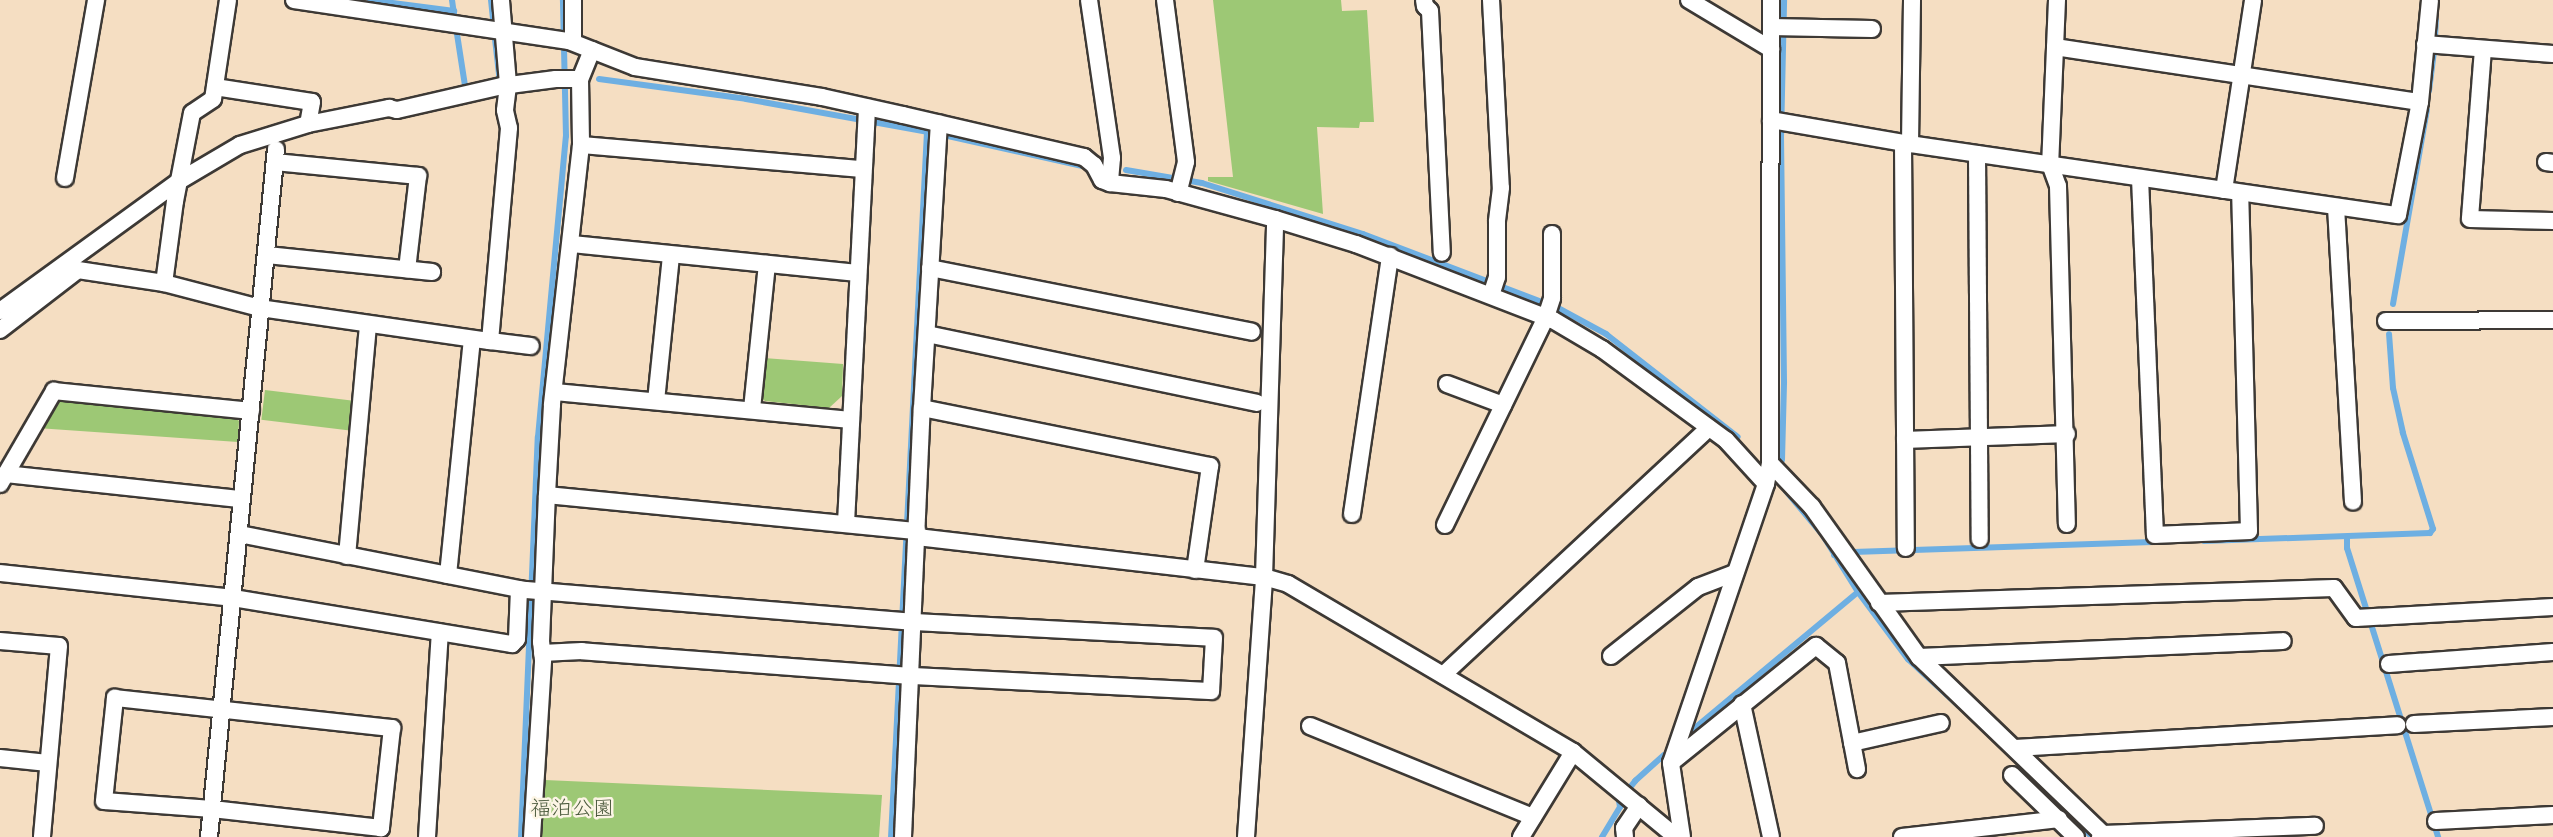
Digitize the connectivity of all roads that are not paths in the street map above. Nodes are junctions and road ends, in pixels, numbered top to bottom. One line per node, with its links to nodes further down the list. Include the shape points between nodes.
1 (96, 0): 40 (street)
2 (228, 0): 29 (street)
3 (300, 0): 18 (street)
4 (501, 0): 18 (street)
5 (573, 0): 19 (street)
6 (1089, 0): 43 (street, via 1112,158)
7 (1165, 0): 44 (street, via 1185,167)
8 (1424, 0): 51 (street, via 1430,11)
9 (1491, 0): 61 (street, via 1500,188)
10 (1689, 0): 22 (street)
11 (1771, 0): 16 (street)
12 (1912, 0): 35 (street)
13 (2057, 0): 21 (street)
14 (2253, 0): 26 (street)
15 (2430, 0): 20 (street)
16 (1780, 27): 17 (street); 22 (street)
17 (1872, 29)
18 (504, 31): 19 (street); 28 (street)
19 (566, 41): 24 (street)
20 (2425, 44): 23 (street); 30 (street)
21 (2055, 47): 26 (street); 38 (street)
22 (1771, 49): 32 (street)
23 (2483, 49): 25 (street); 48 (street, via 2470,219)
24 (592, 50): 27 (street); 31 (street, via 635,67 822,97)
25 (2553, 54)
26 (2242, 75): 30 (street); 45 (street)
27 (570, 78): 28 (street); 36 (street)
28 (506, 85): 33 (street, via 397,110 389,108); 72 (street, via 505,110 510,128)
29 (215, 87): 33 (street, via 312,102); 42 (street, via 213,99 192,113)
30 (2420, 102): 46 (street, via 2398,215)
31 (866, 116): 34 (street); 39 (street)
32 (1778, 122): 35 (street); 87 (street)
33 (308, 124): 42 (street, via 240,145)
34 (938, 131): 43 (street, via 1084,158 1094,165 1102,180); 56 (street)
35 (1906, 143): 37 (street); 86 (street)
36 (581, 145): 39 (street); 50 (street)
37 (1977, 154): 38 (street); 85 (street)
38 (2050, 165): 41 (street); 84 (street, via 2058,186)
39 (864, 169): 59 (street)
40 (65, 178)
41 (2140, 178): 45 (street); 45 (street, via 2155,535 2248,531)
42 (179, 181): 60 (street); 64 (street)
43 (1110, 183): 44 (street)
44 (1179, 190): 47 (street)
45 (2232, 191): 46 (street)
46 (2336, 207): 92 (street)
47 (1275, 219): 54 (street); 106 (street)
48 (2553, 221)
49 (1552, 234): 63 (street)
50 (572, 244): 53 (street); 75 (street)
51 (1442, 253)
52 (267, 255): 57 (street); 57 (street, via 276,156 418,176); 62 (street)
53 (671, 256): 55 (street); 76 (street)
54 (1390, 256): 61 (street); 93 (street)
55 (767, 264): 59 (street); 80 (street)
56 (930, 268): 69 (street); 70 (street)
57 (407, 269): 58 (street)
58 (432, 272)
59 (858, 273): 82 (street)
60 (164, 284): 62 (street); 68 (street, via 78,270)
61 (1494, 287): 63 (street)
62 (260, 308): 67 (street); 81 (street)
63 (1548, 309): 78 (street); 83 (street)
64 (0, 311)
65 (2553, 320): 66 (street)
66 (2386, 321)
67 (368, 325): 71 (street); 101 (street)
68 (0, 330)
69 (1252, 332)
70 (927, 334): 77 (street); 79 (street)
71 (472, 339): 72 (street); 105 (street)
72 (490, 341): 73 (street)
73 (531, 346)
74 (1447, 384): 78 (street)
75 (555, 392): 76 (street); 90 (street)
76 (656, 401): 80 (street)
77 (1257, 403)
78 (1503, 405): 96 (street)
79 (922, 408): 97 (street); 102 (street, via 1210,466)
80 (752, 409): 82 (street)
81 (251, 411): 88 (street, via 54,391); 91 (street)
82 (850, 420): 94 (street)
83 (1709, 428): 89 (street, via 1726,440); 121 (street)
84 (2067, 434): 85 (street); 95 (street)
85 (1979, 437): 86 (street); 99 (street)
86 (1905, 440): 100 (street)
87 (1770, 464): 89 (street); 109 (street, via 1812,507)
88 (3, 479): 91 (street)
89 (1766, 484): 104 (street)
90 (547, 495): 94 (street); 107 (street)
91 (241, 499): 98 (street)
92 (2353, 502)
93 (1352, 514)
94 (846, 523): 97 (street)
95 (2067, 524)
96 (1445, 525)
97 (912, 532): 102 (street); 111 (street)
98 (239, 534): 101 (street); 108 (street)
99 (1980, 539)
100 (1906, 548)
101 (347, 556): 105 (street)
102 (1195, 570): 106 (street)
103 (0, 573): 108 (street)
104 (1736, 573): 117 (street, via 1698,586); 132 (street)
105 (448, 575): 107 (street)
106 (1264, 577): 121 (street, via 1288,584); 148 (street)
107 (531, 590): 111 (street); 112 (street, via 517,639 512,644); 116 (street)
108 (233, 598): 112 (street); 123 (street)
109 (1879, 603): 110 (street, via 2334,588 2356,618); 118 (street)
110 (2553, 607)
111 (905, 621): 120 (street); 120 (street, via 1214,638 1211,691)
112 (440, 632): 145 (street)
113 (0, 640): 131 (street, via 59,646)
114 (2283, 641): 118 (street)
115 (2553, 652): 119 (street)
116 (542, 653): 120 (street, via 582,651); 146 (street)
117 (1611, 656)
118 (1919, 657): 128 (street)
119 (2389, 664)
120 (903, 675): 147 (street)
121 (1443, 675): 129 (street)
122 (1742, 704): 127 (street, via 1816,646 1837,663); 132 (street); 153 (street)
123 (223, 710): 136 (street); 136 (street, via 115,698 104,801); 136 (street, via 392,728 381,828)
124 (2553, 717): 128 (street)
125 (1941, 723): 127 (street)
126 (1310, 726): 138 (street)
127 (1852, 743): 133 (street)
128 (2015, 748): 142 (street)
129 (1572, 752): 135 (street); 138 (street)
130 (0, 758): 131 (street)
131 (48, 763): 143 (street)
132 (1671, 763): 152 (street)
133 (1857, 770)
134 (2013, 775): 139 (street)
135 (1630, 799): 150 (street); 151 (street)
136 (212, 809): 144 (street)
137 (2553, 815): 140 (street)
138 (1533, 817): 149 (street)
139 (2059, 819): 154 (street); 155 (street)
140 (2436, 821)
141 (2315, 826): 142 (street)
142 (2102, 836)
143 (42, 837)
144 (209, 837)
145 (428, 837)
146 (532, 837)
147 (903, 837)
148 (1246, 837)
149 (1521, 837)
150 (1625, 837)
151 (1676, 837)
152 (1682, 837)
153 (1771, 837)
154 (1902, 837)
155 (2076, 837)

